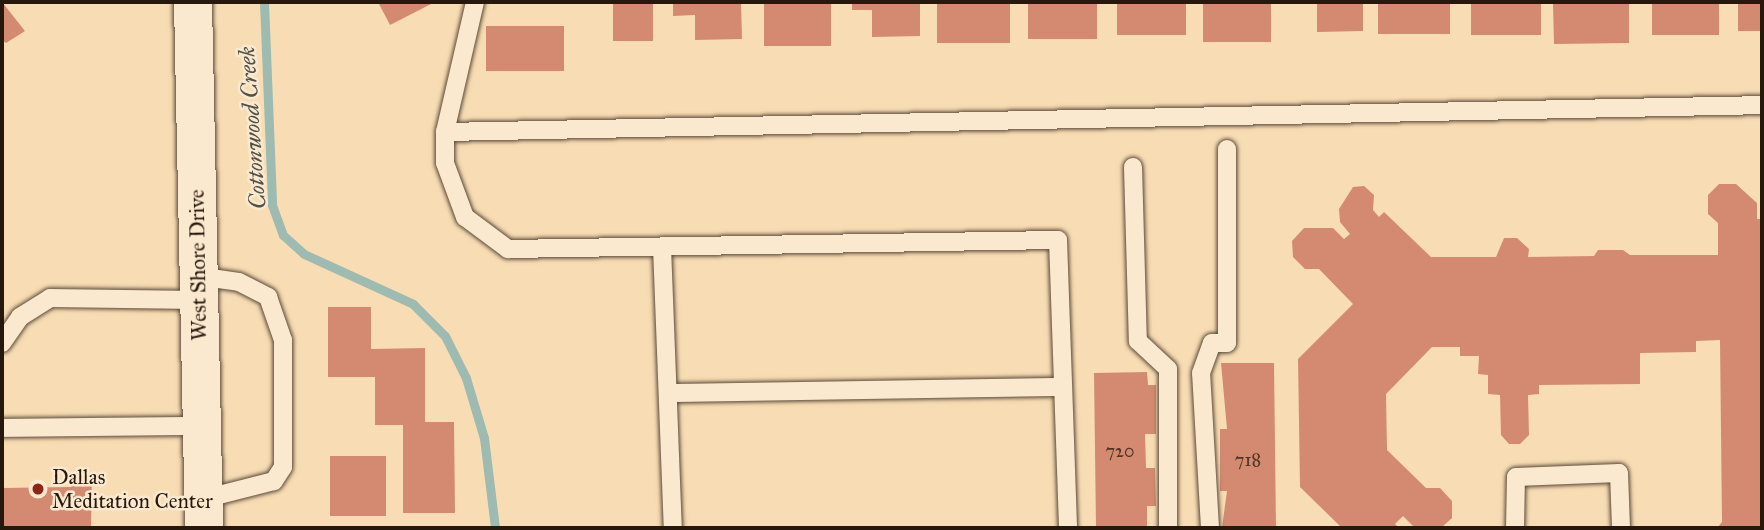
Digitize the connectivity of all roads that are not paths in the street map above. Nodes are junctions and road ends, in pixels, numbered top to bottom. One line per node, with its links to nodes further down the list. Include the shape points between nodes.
1 (193, 2): 8 (street, West Shore Drive)
2 (475, 2): 4 (lane)
3 (1762, 105): 4 (lane)
4 (446, 132): 7 (lane, via 445,163 465,217 508,249)
5 (1227, 149): 18 (lane, via 1227,343 1212,343 1201,373)
6 (1133, 167): 17 (lane, via 1138,341 1168,369)
7 (662, 247): 10 (lane, via 1058,240); 11 (lane)
8 (198, 288): 9 (lane, via 50,298 20,317); 12 (street, West Shore Drive); 14 (lane, via 239,282 268,297 283,340 283,467 274,481)
9 (2, 343)
10 (1061, 387): 11 (lane); 16 (lane)
11 (668, 393): 15 (lane)
12 (201, 426): 13 (lane); 14 (street, West Shore Drive)
13 (2, 428)
14 (203, 521)
15 (673, 528)
16 (1068, 528)
17 (1168, 528)
18 (1210, 528)
19 (1516, 528): 20 (lane, via 1516,477 1619,473)
20 (1621, 528)

